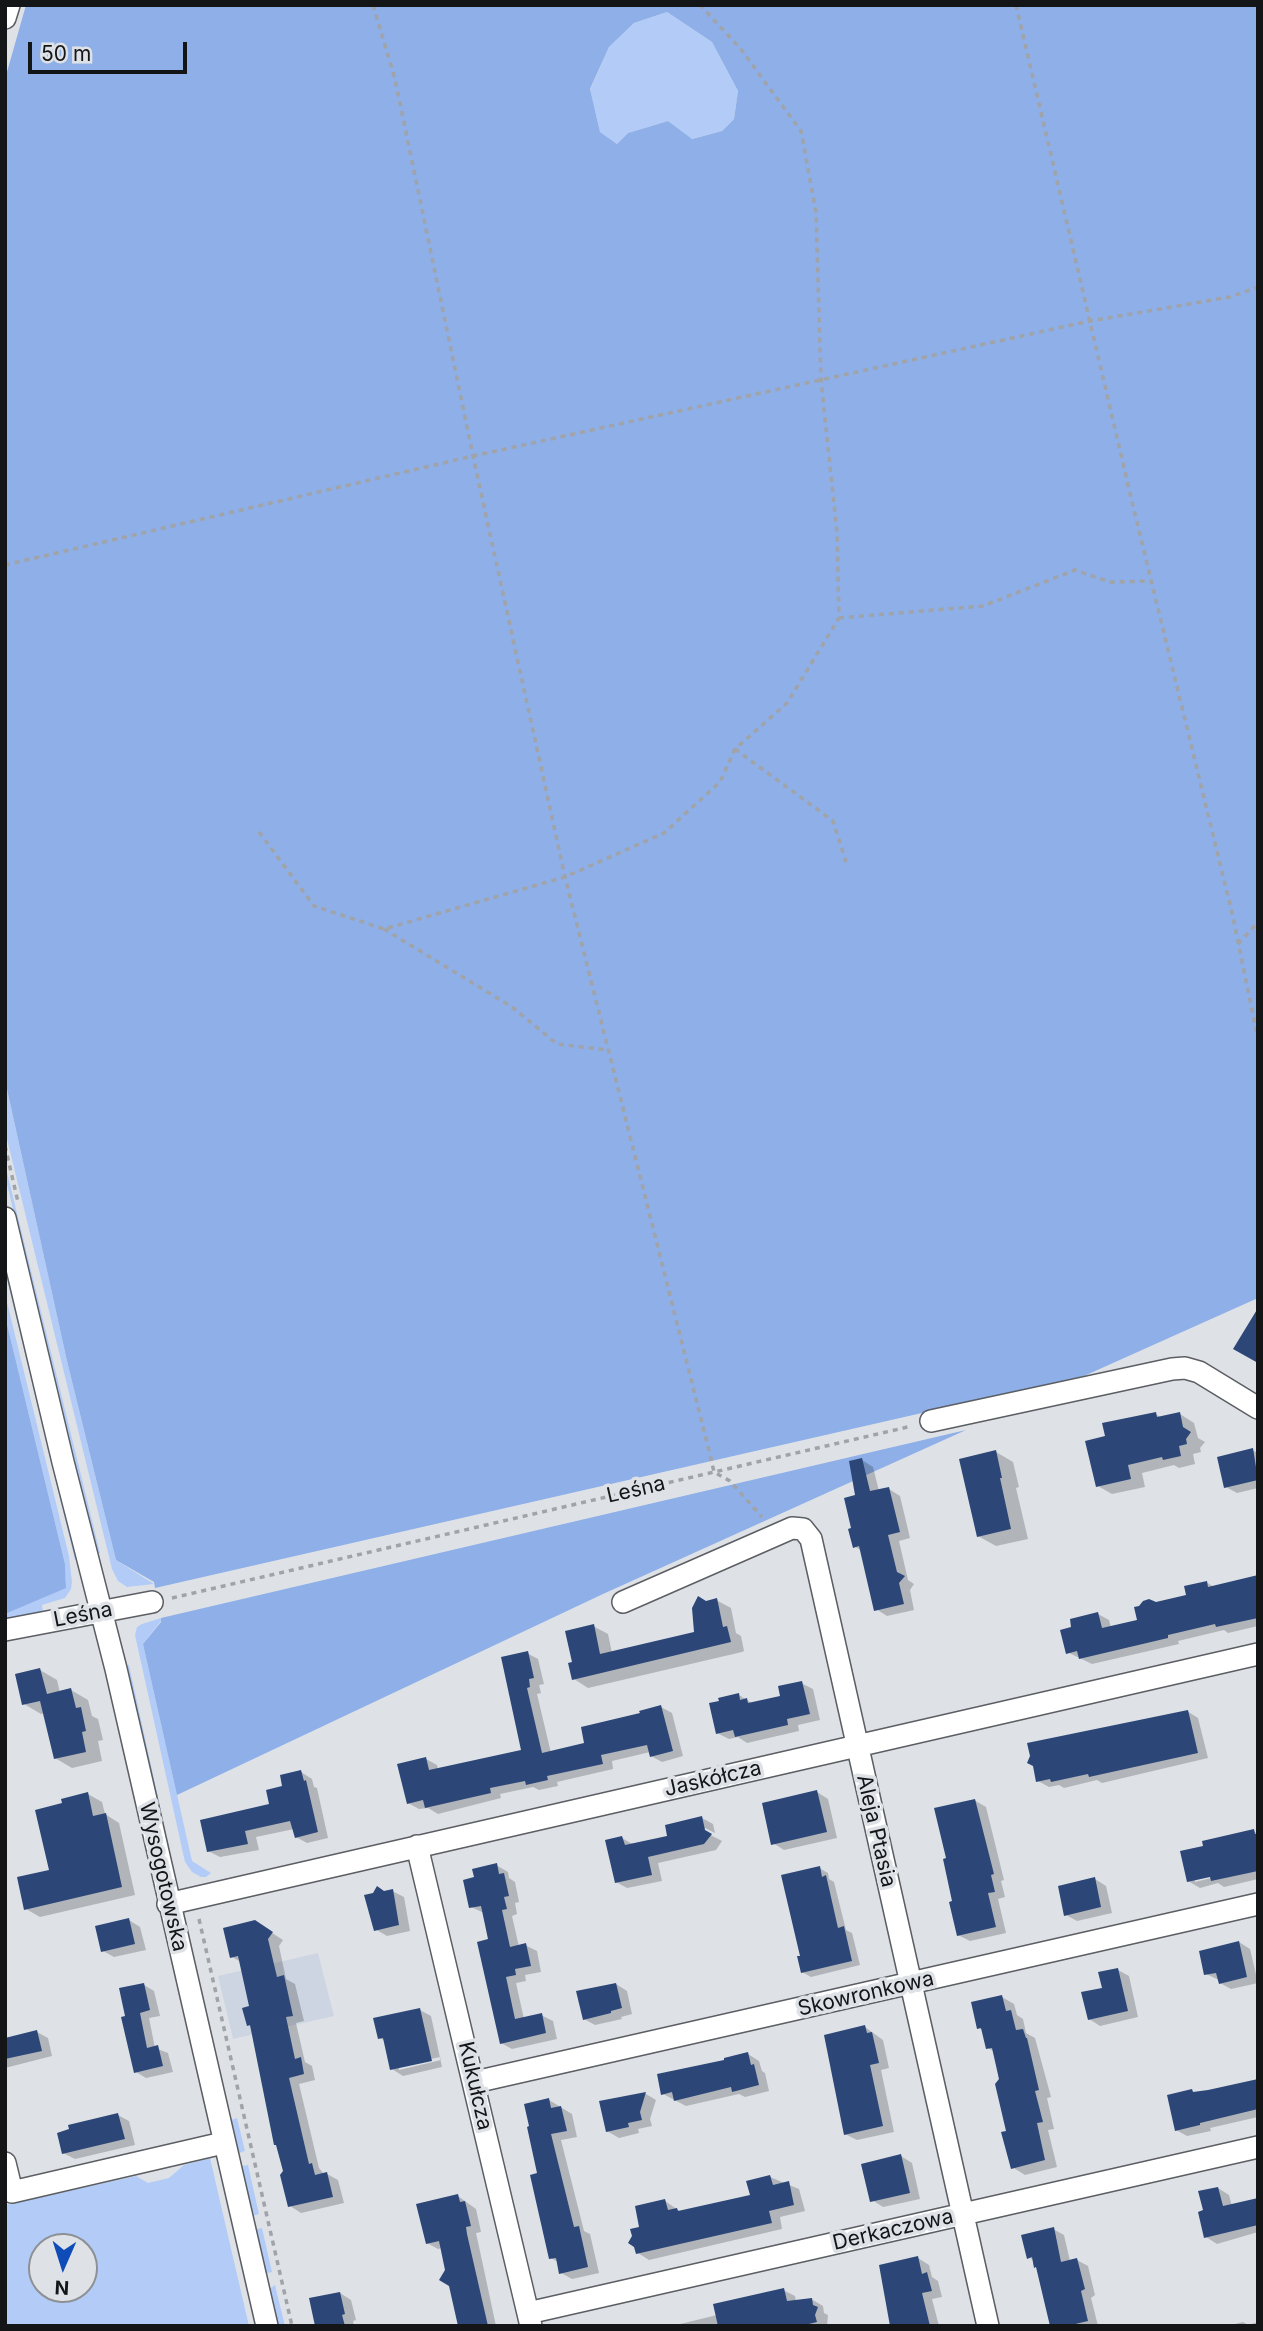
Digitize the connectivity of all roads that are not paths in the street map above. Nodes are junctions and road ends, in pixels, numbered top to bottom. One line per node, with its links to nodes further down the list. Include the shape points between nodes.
1 (9, 5): 2 (street)
2 (5, 18)
3 (5, 1218): 8 (street, Wysogotowska)
4 (1258, 1408): 5 (street, via 1199,1372 1172,1368)
5 (931, 1421)
6 (152, 1602): 8 (street, Leśna)
7 (623, 1602): 11 (street, Aleja Ptasia, via 777,1534 803,1529 811,1539)
8 (102, 1612): 9 (street, Leśna); 13 (street, Wysogotowska)
9 (5, 1630)
10 (1258, 1654): 11 (street, Jaskółcza)
11 (856, 1746): 12 (street, Jaskółcza); 15 (street, Aleja Ptasia)
12 (417, 1846): 13 (street, Jaskółcza); 16 (street, Kukułcza)
13 (169, 1903): 17 (street, Wysogotowska)
14 (1258, 1904): 15 (street, Skowronkowa)
15 (911, 1984): 16 (street, Skowronkowa); 20 (street, Aleja Ptasia)
16 (475, 2082): 21 (street, Kukułcza)
17 (223, 2143): 19 (street, via 12,2192); 22 (street, Wysogotowska)
18 (1258, 2147): 20 (street, Derkaczowa)
19 (5, 2163)
20 (962, 2214): 21 (street, Derkaczowa); 23 (street, Aleja Ptasia)
21 (529, 2319)
22 (267, 2326)
23 (989, 2326)

